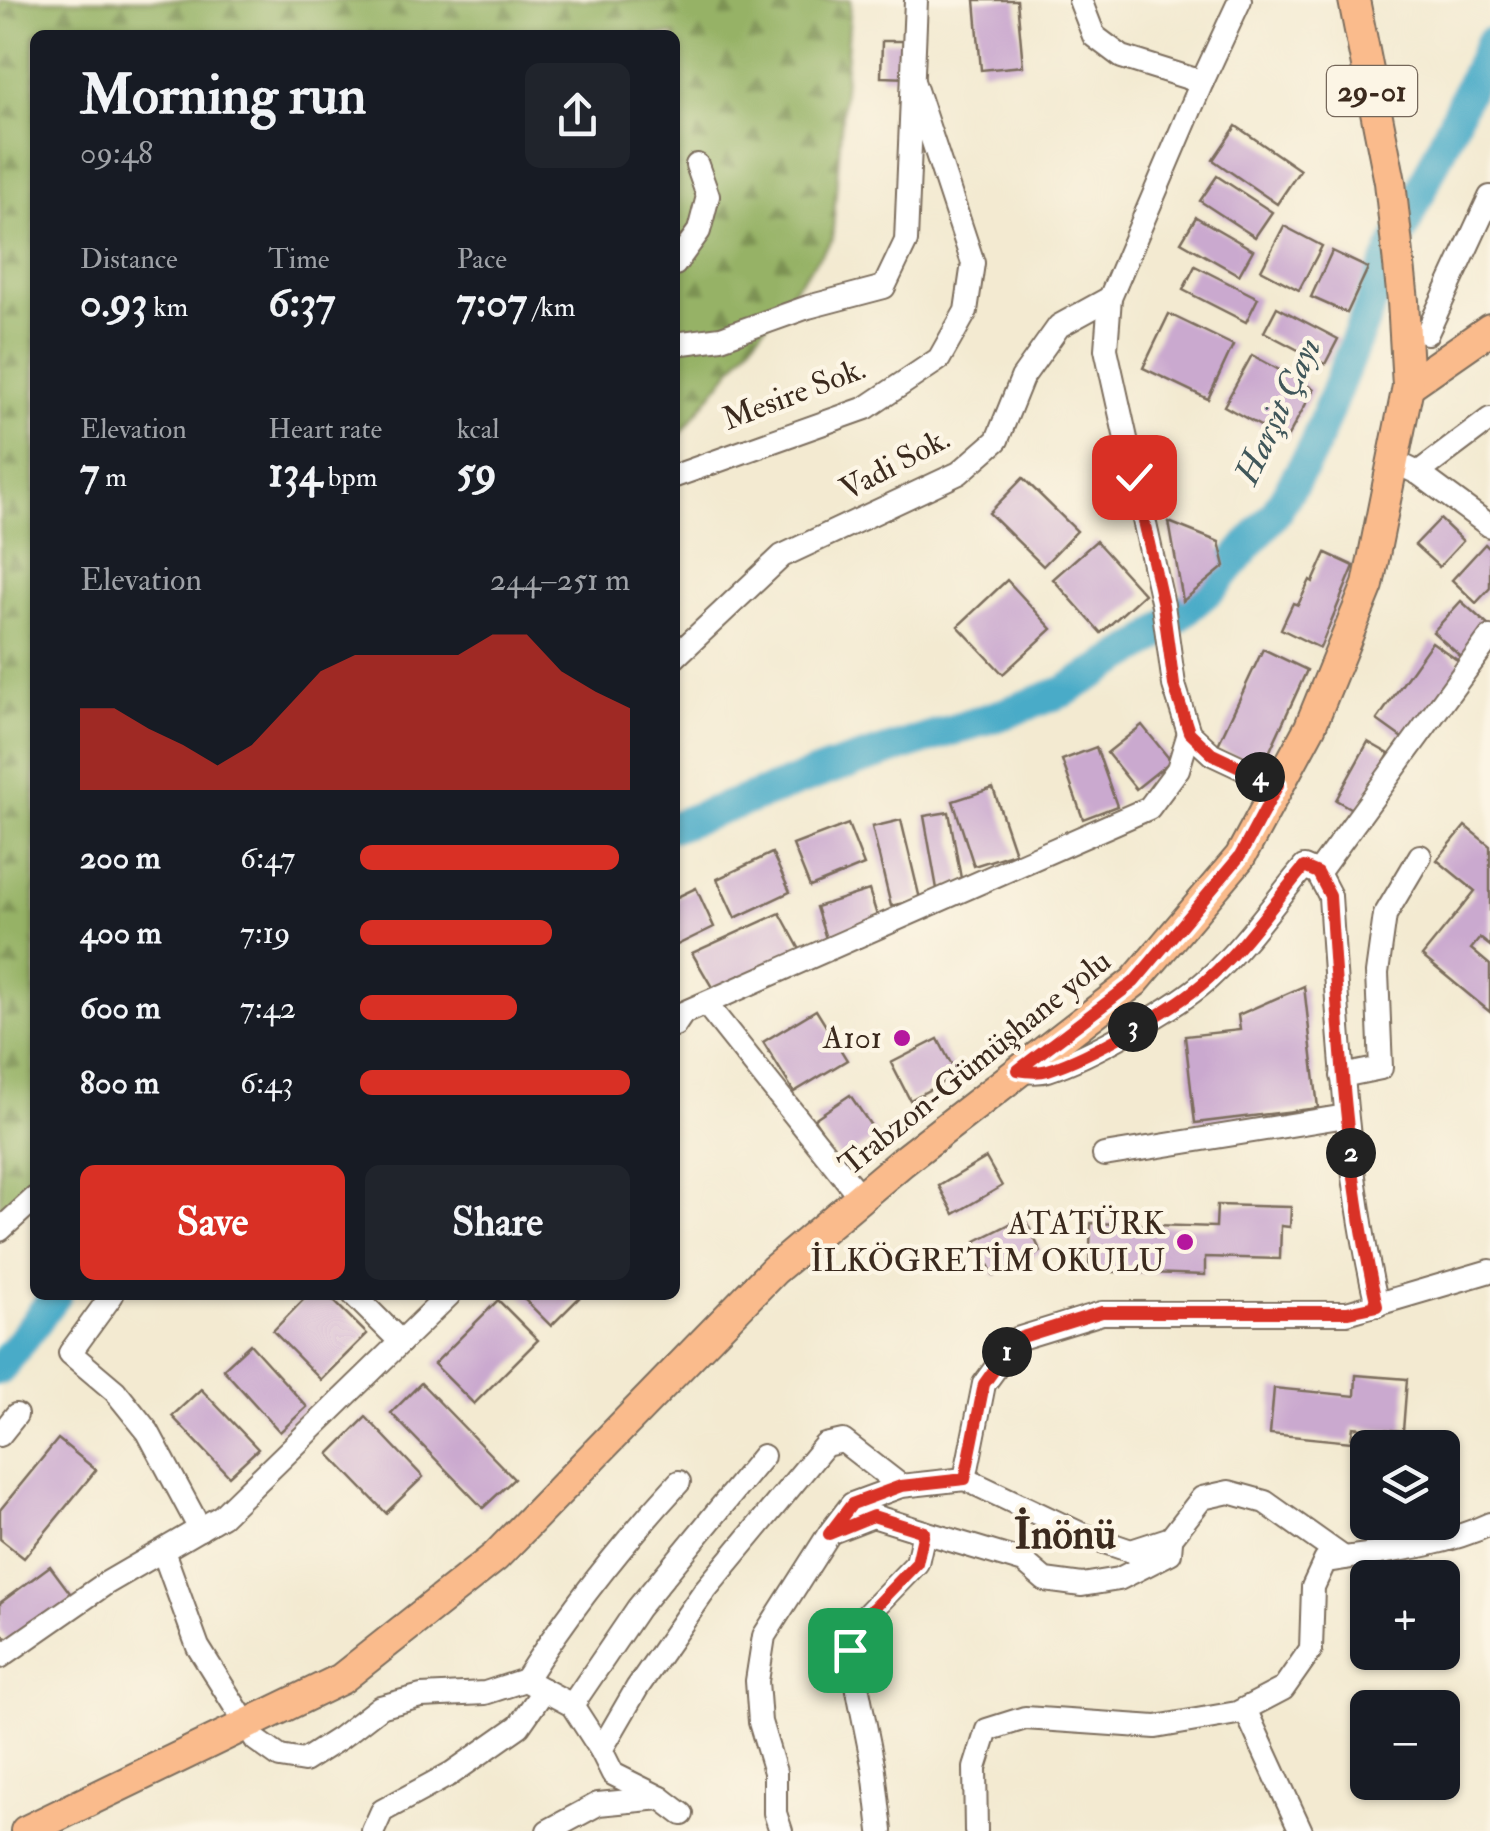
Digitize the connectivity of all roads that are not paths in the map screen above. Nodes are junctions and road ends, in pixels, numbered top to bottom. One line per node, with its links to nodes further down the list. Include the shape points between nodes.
1 (916, 0): 6 (street)
2 (1080, 0): 5 (street, via 1094,36 1122,57)
3 (1240, 0): 5 (street)
4 (1354, 0): 14 (main road, Trabzon-Gümüşhane yolu / 29-01, via 1390,182)
5 (1202, 82): 10 (street)
6 (914, 84): 13 (street, via 906,241 884,287 720,338); 17 (street, Mesire Sok., via 973,263 966,311 940,358 866,408)
7 (697, 165): 9 (street, via 708,196 700,231)
8 (1490, 197): 12 (street)
9 (680, 257)
10 (1110, 298): 20 (street, Vadi Sok., via 1060,326 1022,378 996,440 959,474 782,556); 21 (street, via 1106,349)
11 (1490, 329): 14 (main road)
12 (1427, 333)
13 (680, 343)
14 (1408, 386): 16 (main road, Trabzon-Gümüşhane yolu / 29-01)
15 (1490, 419): 16 (street)
16 (1406, 467): 18 (street); 22 (main road, Trabzon-Gümüşhane yolu / 29-01, via 1368,585 1310,727)
17 (680, 474)
18 (1490, 526)
19 (1490, 636): 24 (street)
20 (680, 652)
21 (1189, 732): 22 (street, via 1212,754); 25 (street, via 1178,769 1150,808)
22 (1278, 785): 27 (main road, Trabzon-Gümüşhane yolu / 29-01, via 1240,856 1134,982)
23 (1420, 856): 28 (street, via 1385,915 1377,973 1380,1068)
24 (1318, 873): 27 (street, via 1304,867 1194,992 1051,1069); 28 (street, via 1330,896)
25 (706, 1004): 26 (street); 31 (street)
26 (680, 1018)
27 (1018, 1070): 31 (main road, Trabzon-Gümüşhane yolu / 29-01)
28 (1342, 1076): 29 (street)
29 (1346, 1116): 30 (street); 38 (street)
30 (1104, 1155)
31 (862, 1198): 57 (main road, Trabzon-Gümüşhane yolu / 29-01, via 774,1270 495,1557 341,1679)
32 (30, 1203): 33 (street)
33 (0, 1230)
34 (1490, 1271): 38 (street)
35 (108, 1300): 47 (street, via 70,1352 148,1432)
36 (359, 1300): 39 (street)
37 (444, 1300): 39 (street)
38 (1377, 1306): 43 (street, via 1348,1312 1102,1312 1016,1339 984,1384)
39 (401, 1342): 47 (street, via 222,1516)
40 (16, 1415): 41 (street)
41 (0, 1436)
42 (763, 1456): 55 (street, via 638,1608)
43 (965, 1479): 45 (street); 50 (street, via 1131,1551)
44 (679, 1482): 54 (street, via 574,1605)
45 (901, 1486): 49 (street, via 852,1504); 58 (street, via 843,1441 825,1445 705,1590)
46 (1490, 1524): 52 (street, via 1410,1548)
47 (200, 1529): 51 (street)
48 (924, 1532): 49 (street, via 873,1516); 50 (street, via 1024,1562 1045,1580 1082,1585 1119,1579 1170,1552); 65 (street, via 917,1563 855,1627 850,1650)
49 (829, 1534): 64 (street, via 764,1636 760,1722 775,1772)
50 (1172, 1538): 52 (street, via 1202,1498 1229,1492 1265,1502)
51 (163, 1550): 53 (street); 57 (street, via 198,1647)
52 (1344, 1558): 56 (street, via 1325,1560 1312,1587 1311,1649 1283,1689)
53 (0, 1657)
54 (535, 1685): 55 (street); 57 (street, via 421,1696 380,1707 304,1761 280,1757); 62 (street, via 520,1726 382,1811)
55 (572, 1705): 58 (street)
56 (1245, 1709): 66 (street, via 1156,1727 1025,1718 988,1730 975,1768); 67 (street)
57 (248, 1726): 61 (main road, Trabzon-Gümüşhane yolu / 29-01)
58 (602, 1750): 59 (street, via 613,1774)
59 (661, 1798): 60 (street); 63 (street, via 598,1804)
60 (682, 1814)
61 (26, 1831)
62 (373, 1831)
63 (548, 1831)
64 (781, 1831)
65 (880, 1831)
66 (976, 1831)
67 (1301, 1831)

